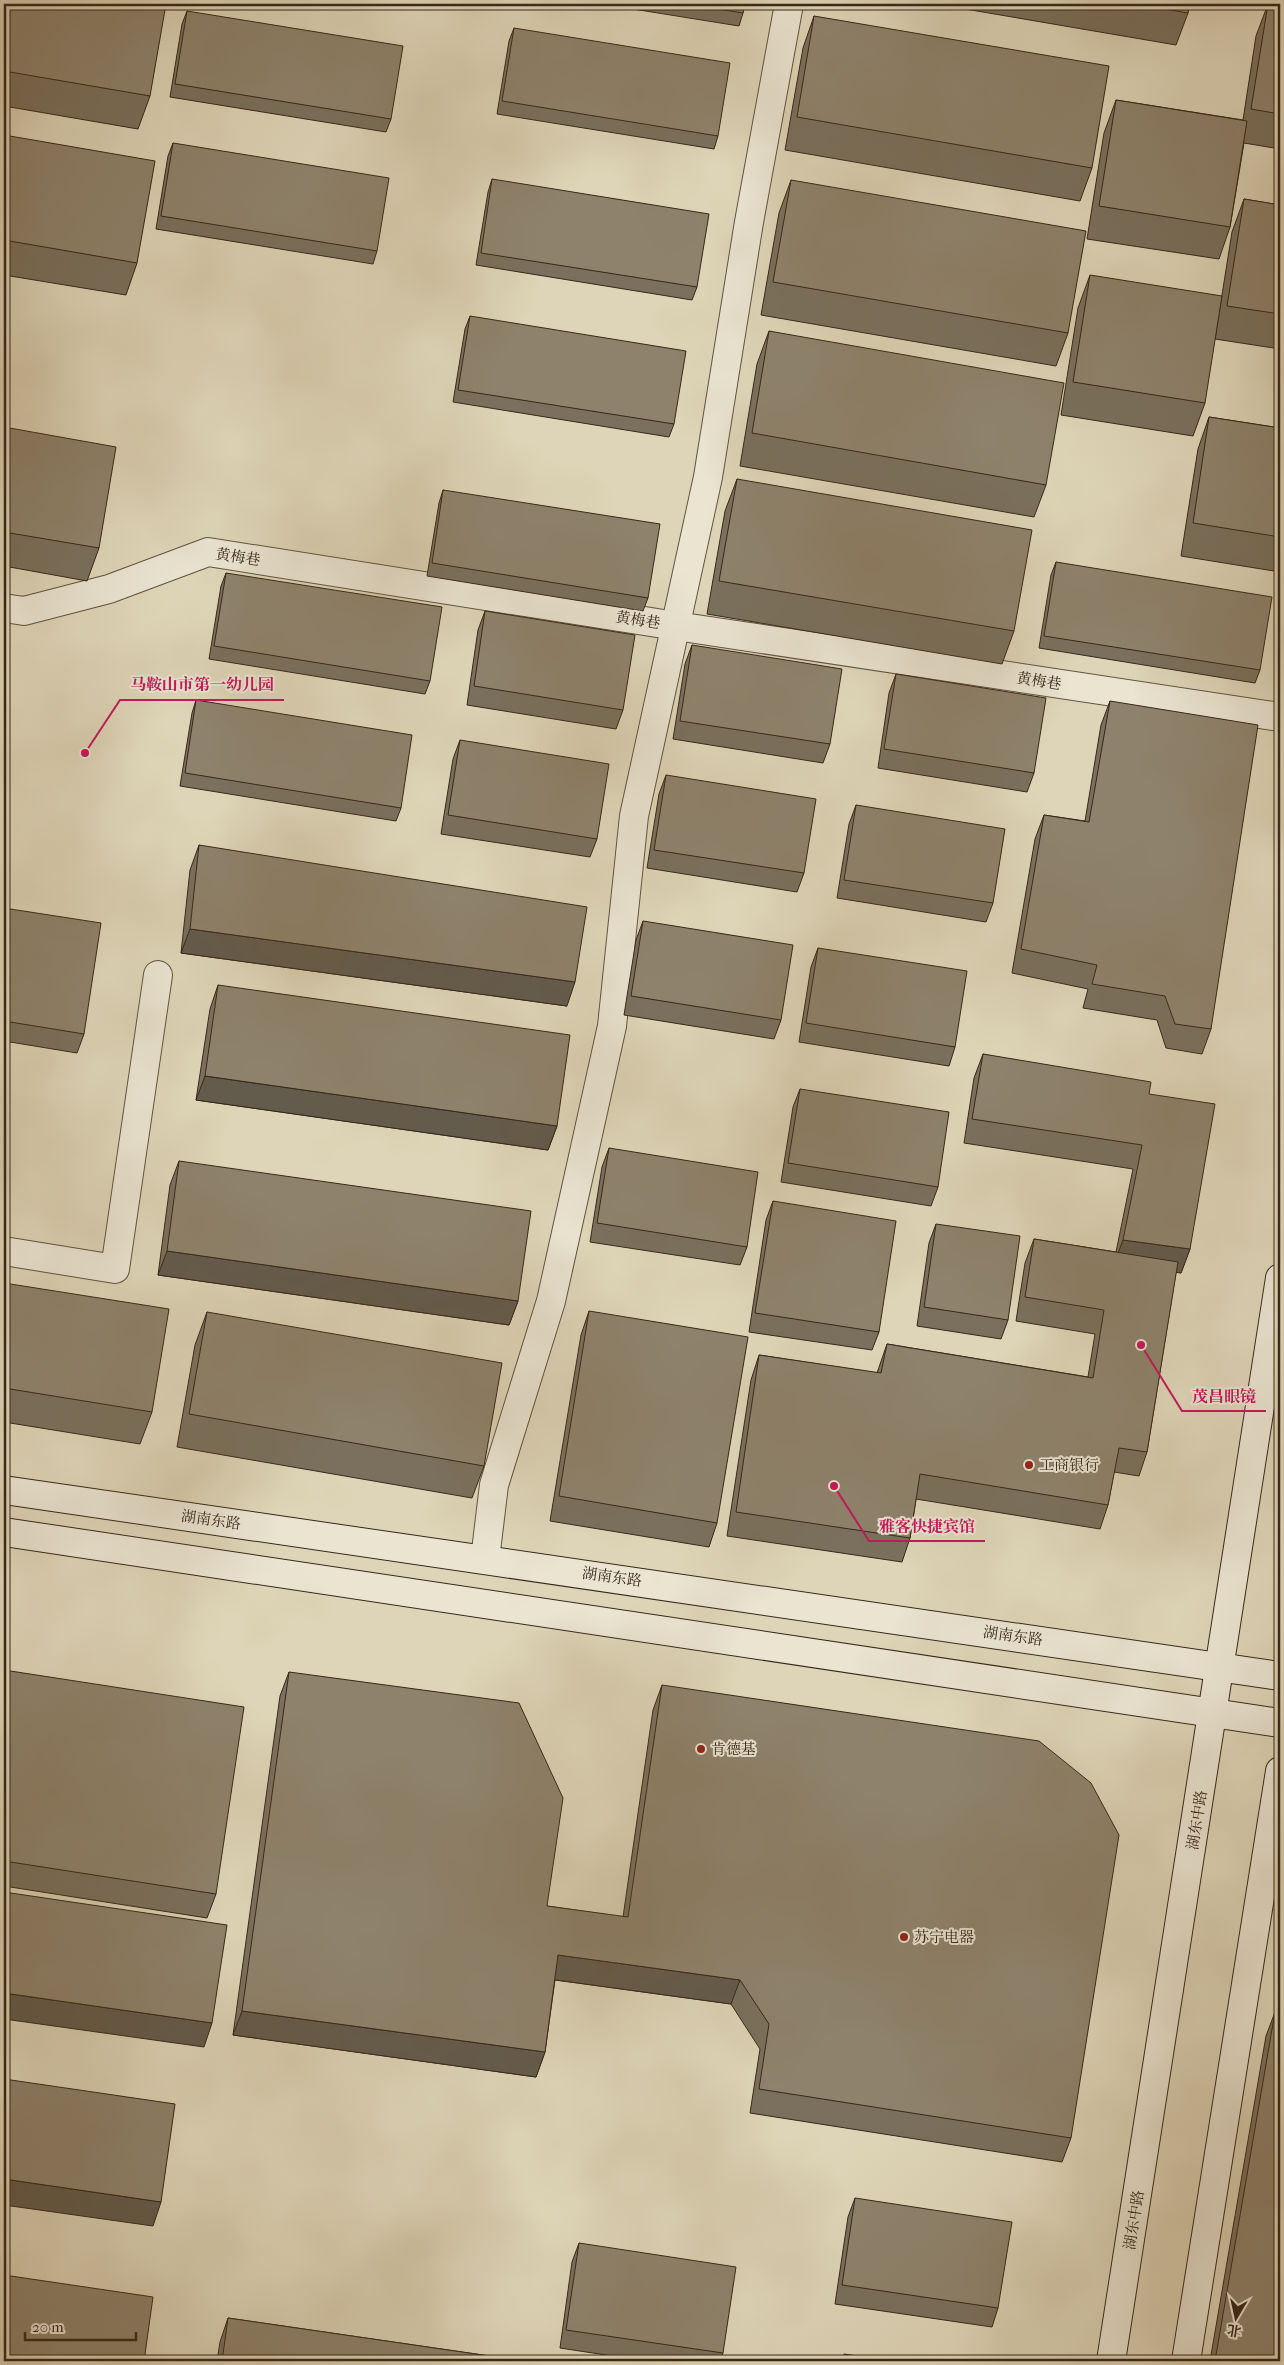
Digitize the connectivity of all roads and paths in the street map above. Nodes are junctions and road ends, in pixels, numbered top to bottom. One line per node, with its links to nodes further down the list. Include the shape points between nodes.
1 (790, 4): 3 (main road, via 749,222 708,477)
2 (4, 608): 3 (main road, 黄梅巷, via 24,611 109,588 208,552)
3 (676, 626): 4 (main road, 黄梅巷); 10 (main road, via 634,816 612,1026 550,1301 494,1485)
4 (1280, 717)
5 (158, 975): 6 (main road, via 115,1270)
6 (4, 1251)
7 (1280, 1278): 11 (main road, 湖东中路)
8 (4, 1490): 10 (main road, 湖南东路)
9 (4, 1532): 13 (main road)
10 (485, 1559): 11 (main road, 湖南东路)
11 (1221, 1667): 12 (main road, 湖南东路); 13 (main road, 湖东中路)
12 (1280, 1676)
13 (1213, 1713): 14 (main road); 16 (main road, 湖东中路)
14 (1280, 1723)
15 (1280, 1771): 17 (main road)
16 (1111, 2361)
17 (1186, 2361)

